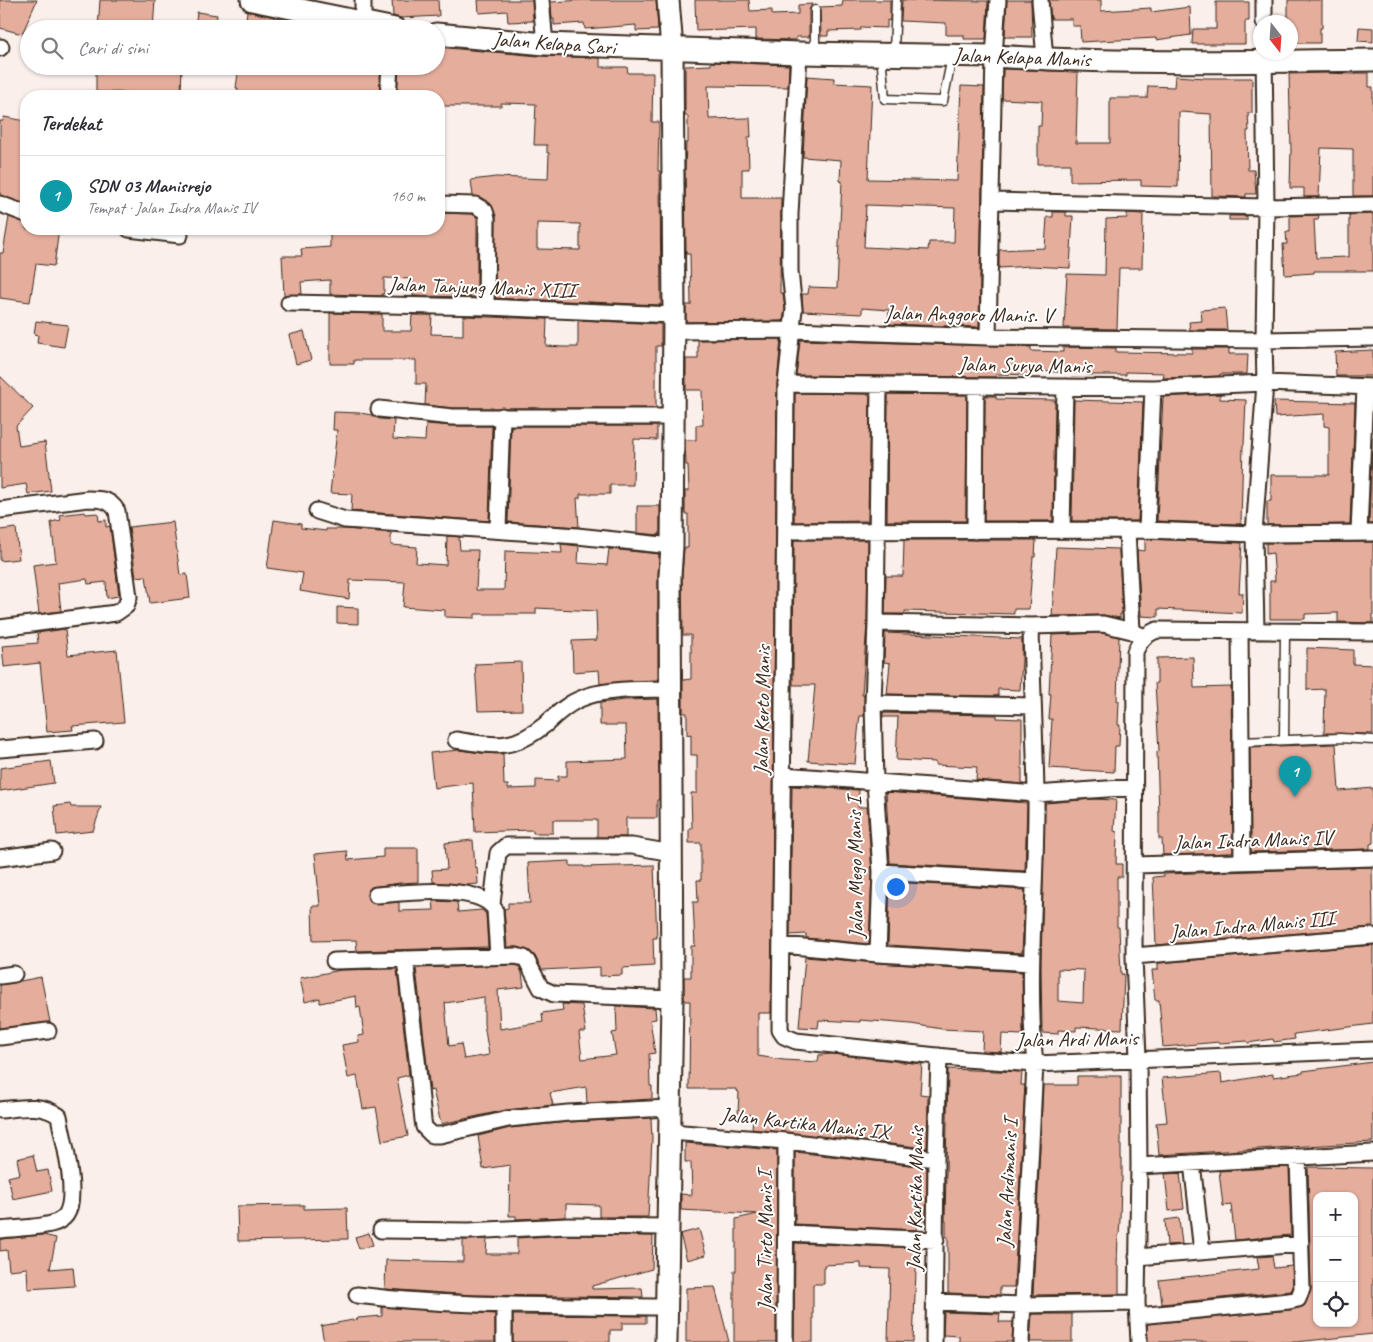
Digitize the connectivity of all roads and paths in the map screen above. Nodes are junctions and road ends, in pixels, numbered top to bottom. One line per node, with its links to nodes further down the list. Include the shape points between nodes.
1 (252, 0): 11 (main road)
2 (362, 0): 12 (street)
3 (541, 0): 14 (street)
4 (668, 0): 15 (main road)
5 (896, 0): 17 (lane)
6 (998, 0): 19 (street)
7 (1040, 0): 22 (street)
8 (1264, 0): 10 (street)
9 (815, 10): 16 (lane)
10 (1264, 15)
11 (349, 20)
12 (363, 20)
13 (445, 35): 14 (main road, Jalan Kelapa Sari)
14 (545, 44): 15 (main road, Jalan Kelapa Sari)
15 (672, 49): 16 (main road, Jalan Kelapa Manis); 35 (main road)
16 (807, 53): 17 (main road, Jalan Kelapa Manis); 36 (street, Jalan Kerto Manis, via 790,214)
17 (888, 54): 18 (main road, Jalan Kelapa Manis); 18 (lane, via 885,99 943,101)
18 (952, 55): 19 (main road, Jalan Kelapa Manis)
19 (994, 56): 22 (main road, Jalan Kelapa Manis); 27 (street)
20 (1253, 57): 22 (main road, Jalan Kelapa Manis)
21 (1298, 58): 24 (main road, Jalan Kelapa Manis)
22 (1045, 59)
23 (1264, 60): 31 (street)
24 (1373, 60)
25 (389, 75): 26 (street)
26 (388, 90)
27 (992, 200): 31 (street); 37 (street)
28 (0, 204): 32 (street)
29 (445, 204): 34 (street, via 475,204 485,211)
30 (1373, 205): 31 (street)
31 (1266, 207): 39 (street)
32 (20, 212)
33 (289, 303): 34 (street, Jalan Tanjung Manis XIII)
34 (486, 307): 35 (street, Jalan Tanjung Manis XIII)
35 (674, 323): 36 (street, Jalan Anggoro Manis. V); 49 (main road)
36 (792, 330): 37 (street, Jalan Anggoro Manis. V); 41 (street, Jalan Kerto Manis)
37 (988, 337): 39 (street, Jalan Anggoro Manis. V)
38 (1373, 338): 39 (street, Jalan Anggoro Manis. V)
39 (1264, 340): 40 (street)
40 (1265, 383): 45 (street, Jalan Surya Manis); 46 (street, Jalan Surya Manis); 60 (street)
41 (786, 384): 42 (street, Jalan Surya Manis); 56 (street, Jalan Kerto Manis)
42 (879, 384): 43 (street, Jalan Surya Manis); 58 (street, Jalan Mego Manis I)
43 (976, 386): 44 (street, Jalan Surya Manis); 57 (street)
44 (1064, 387): 46 (street, Jalan Surya Manis); 53 (street)
45 (1369, 387): 59 (street)
46 (1153, 388): 55 (street)
47 (379, 410): 48 (street, via 452,417)
48 (502, 416): 49 (street); 52 (street)
49 (673, 417): 61 (main road)
50 (0, 510): 64 (street, via 88,499 110,502 116,511 129,590 126,606 109,614)
51 (317, 511): 52 (street, via 345,520)
52 (498, 530): 61 (street)
53 (1062, 530): 54 (street); 57 (street)
54 (1127, 530): 55 (street); 69 (street)
55 (1147, 530): 60 (street)
56 (785, 531): 58 (street); 79 (street, Jalan Kerto Manis)
57 (975, 531): 58 (street)
58 (877, 532): 62 (street, Jalan Mego Manis I)
59 (1366, 533): 60 (street)
60 (1254, 534): 66 (street)
61 (672, 546): 70 (main road)
62 (876, 623): 63 (street); 71 (street, Jalan Mego Manis I)
63 (1031, 626): 69 (street, via 1103,624); 72 (street, Jalan Ardimanis I)
64 (0, 628)
65 (1240, 631): 66 (street); 69 (street, via 1157,630); 77 (street)
66 (1256, 631): 67 (street)
67 (1285, 631): 68 (street); 75 (lane)
68 (1373, 632)
69 (1138, 634): 81 (street, via 1135,652)
70 (670, 689): 74 (street, via 594,693 578,699 535,733 512,743 496,746); 84 (main road)
71 (872, 703): 72 (street); 80 (street, Jalan Mego Manis I)
72 (1032, 706): 82 (street, Jalan Ardimanis I)
73 (95, 740): 78 (street)
74 (456, 740)
75 (1284, 740): 76 (lane); 77 (lane)
76 (1373, 740)
77 (1241, 742): 87 (street)
78 (0, 749)
79 (783, 775): 80 (street); 94 (street, Jalan Kerto Manis)
80 (875, 781): 82 (street); 89 (street, Jalan Mego Manis I)
81 (1135, 787): 82 (street); 88 (street)
82 (1036, 794): 90 (street, Jalan Ardimanis I)
83 (52, 851): 85 (street)
84 (672, 852): 92 (street, via 632,846 506,846 498,852); 101 (main road)
85 (0, 858)
86 (1373, 858): 87 (street, Jalan Indra Manis IV)
87 (1242, 862): 88 (street, Jalan Indra Manis IV)
88 (1135, 865): 97 (street)
89 (881, 872): 90 (street); 95 (street, Jalan Mego Manis I)
90 (1034, 881): 100 (street, Jalan Ardimanis I)
91 (376, 895): 92 (street, via 439,892 469,895)
92 (492, 904): 96 (street, via 497,920)
93 (1373, 936): 97 (street, Jalan Indra Manis III)
94 (782, 945): 95 (street); 103 (street, Jalan Kerto Manis, via 780,1030)
95 (878, 954): 100 (street)
96 (498, 956): 98 (street); 101 (street, via 524,958 541,988 554,994)
97 (1134, 956): 107 (street)
98 (404, 959): 99 (street); 109 (street, via 424,1127 432,1135 508,1119)
99 (334, 961)
100 (1031, 963): 108 (street, Jalan Ardimanis I)
101 (672, 999): 109 (main road)
102 (48, 1032): 104 (street)
103 (784, 1036): 106 (street, Jalan Ardi Manis, via 796,1041)
104 (0, 1037)
105 (1373, 1050): 107 (street, Jalan Ardi Manis)
106 (940, 1056): 108 (street, Jalan Ardi Manis); 115 (street, Jalan Kartika Manis)
107 (1138, 1059): 108 (street, Jalan Ardi Manis); 117 (street)
108 (1035, 1064): 129 (street, Jalan Ardimanis I)
109 (670, 1108): 111 (main road)
110 (0, 1110): 119 (street, via 32,1107 50,1110 58,1116 71,1199 66,1214 52,1224)
111 (670, 1132): 112 (street, Jalan Kartika Manis IX); 118 (main road)
112 (786, 1141): 115 (street, Jalan Kartika Manis IX); 121 (street, Jalan Tirto Manis I)
113 (1373, 1152): 114 (street)
114 (1298, 1157): 116 (street); 123 (street)
115 (936, 1159): 122 (street, Jalan Kartika Manis)
116 (1192, 1163): 117 (street); 124 (street)
117 (1139, 1166): 125 (street)
118 (668, 1227): 120 (street); 130 (main road)
119 (0, 1230)
120 (380, 1230)
121 (786, 1233): 122 (street); 134 (street, Jalan Tirto Manis I)
122 (936, 1240): 127 (street, Jalan Kartika Manis)
123 (1301, 1244): 124 (street); 131 (street, via 1302,1289 1298,1298)
124 (1202, 1252): 125 (street)
125 (1137, 1257): 131 (street)
126 (358, 1295): 128 (street)
127 (934, 1302): 129 (street); 135 (street, Jalan Kartika Manis)
128 (504, 1304): 130 (street); 132 (street)
129 (1023, 1305): 131 (street); 136 (street, Jalan Ardimanis I)
130 (666, 1307): 133 (main road)
131 (1138, 1309): 137 (street)
132 (504, 1342)
133 (666, 1342)
134 (786, 1342)
135 (934, 1342)
136 (1021, 1342)
137 (1139, 1342)

